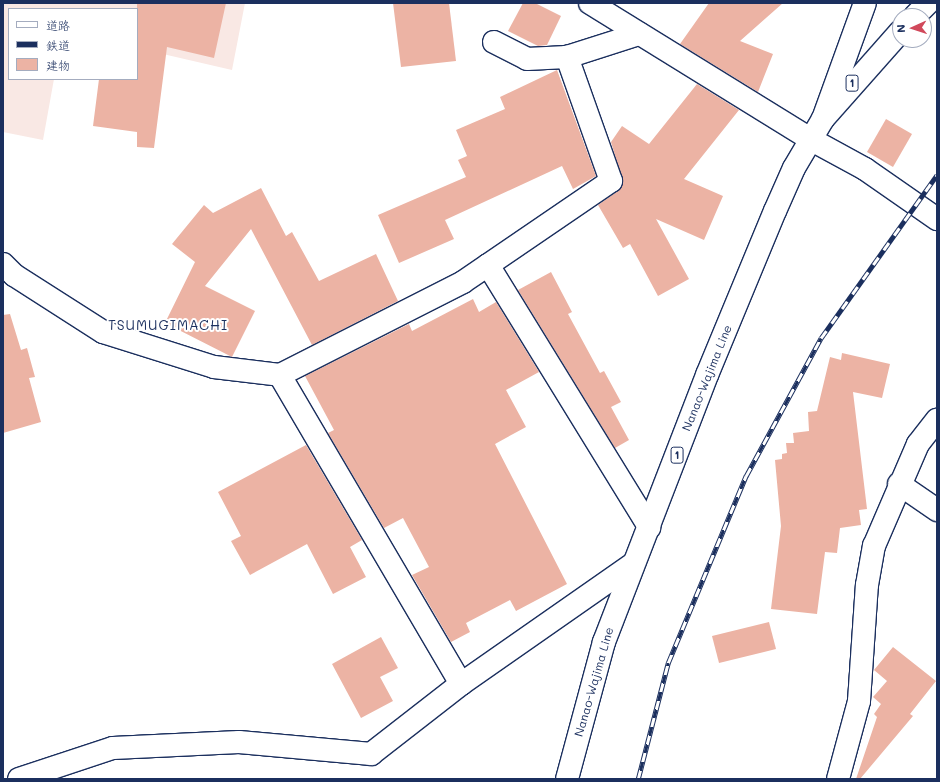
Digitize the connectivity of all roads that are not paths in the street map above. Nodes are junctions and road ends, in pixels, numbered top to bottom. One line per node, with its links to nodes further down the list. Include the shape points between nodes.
1 (590, 3): 3 (street)
2 (865, 3): 7 (street)
3 (639, 34): 6 (street); 8 (street)
4 (892, 41): 7 (street, Nanao-Wajima Line / 1)
5 (494, 42): 6 (street, via 527,59)
6 (567, 57): 11 (street, via 611,181)
7 (823, 119): 8 (street, Nanao-Wajima Line / 1)
8 (810, 139): 9 (street, via 865,169); 17 (street, Nanao-Wajima Line / 1, via 791,175 746,282)
9 (937, 219)
10 (3, 264): 12 (street, via 14,275 103,332 214,366)
11 (488, 265): 12 (street, via 463,282); 17 (street)
12 (280, 375): 19 (street)
13 (937, 420): 14 (street)
14 (927, 442): 15 (street)
15 (899, 484): 16 (street); 22 (street, via 874,546 867,585 858,701)
16 (937, 510)
17 (649, 527): 18 (street, Nanao-Wajima Line / 1)
18 (633, 564): 19 (street); 21 (street, Nanao-Wajima Line / 1, via 604,642)
19 (461, 684): 20 (street, via 371,754 239,742 113,748)
20 (18, 779)
21 (567, 779)
22 (838, 779)

